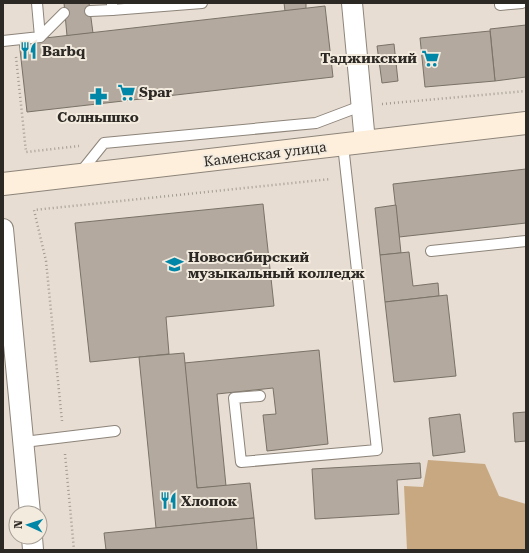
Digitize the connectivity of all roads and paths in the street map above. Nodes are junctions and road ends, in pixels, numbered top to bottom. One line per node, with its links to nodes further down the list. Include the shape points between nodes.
1 (37, 3): 9 (lane)
2 (202, 3): 6 (lane)
3 (352, 3): 13 (street)
4 (522, 3): 5 (lane)
5 (500, 5)
6 (112, 7): 7 (lane)
7 (90, 10)
8 (64, 13): 9 (lane)
9 (40, 37): 10 (lane)
10 (14, 39): 11 (lane); 16 (path, via 26,152)
11 (3, 40)
12 (526, 91): 13 (path)
13 (361, 106): 15 (street); 16 (lane, via 316,123)
14 (526, 123): 15 (street, Каменская улица)
15 (365, 142): 17 (street, Каменская улица)
16 (104, 143): 18 (lane)
17 (343, 145): 18 (street, Каменская улица); 19 (lane)
18 (78, 175): 20 (street, Каменская улица)
19 (347, 178): 24 (lane, via 377,450 241,462 234,398); 26 (path, via 34,210 46,261)
20 (3, 184)
21 (3, 229): 27 (street)
22 (526, 241): 23 (lane)
23 (431, 251)
24 (260, 396)
25 (115, 432): 26 (lane)
26 (64, 438): 27 (lane); 29 (path)
27 (24, 442): 28 (street)
28 (29, 505)
29 (74, 550)

